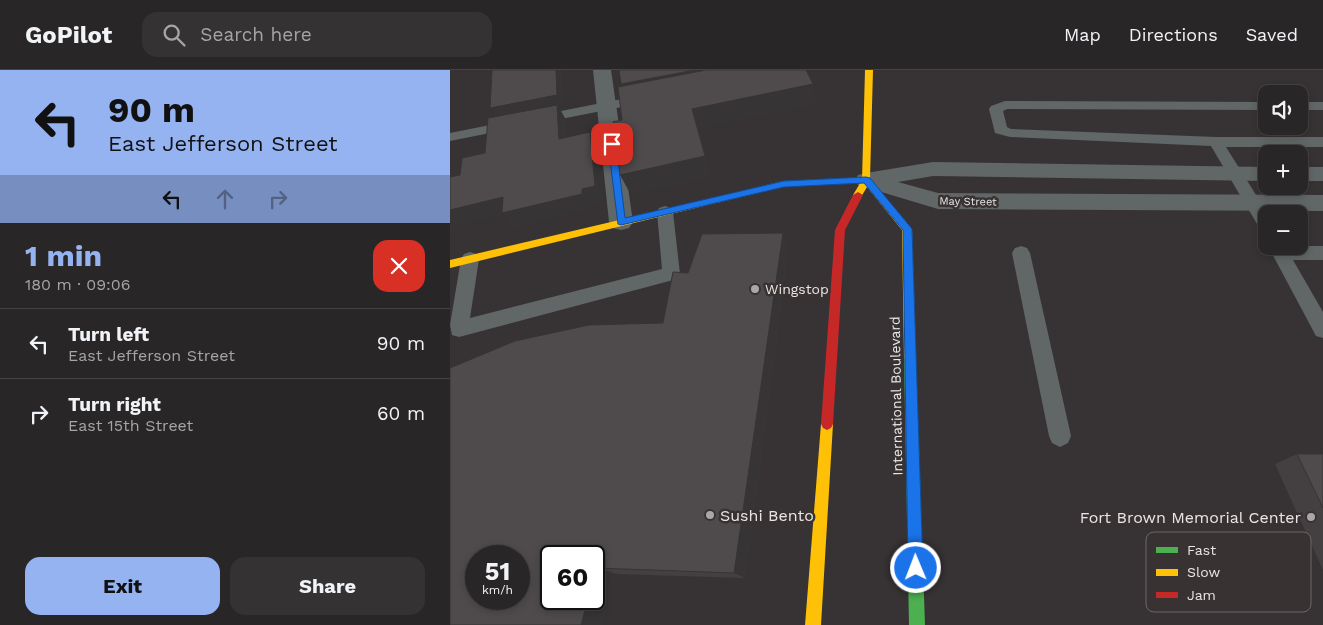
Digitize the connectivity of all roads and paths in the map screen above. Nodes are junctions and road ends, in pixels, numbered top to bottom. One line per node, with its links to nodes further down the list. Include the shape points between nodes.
1 (602, 70): 4 (street)
2 (869, 70): 15 (main road)
3 (656, 96): 4 (lane)
4 (607, 105): 8 (lane); 20 (street)
5 (1258, 106): 9 (lane, via 1005,105 996,109 1000,130 1010,134)
6 (1308, 106): 7 (lane)
7 (1323, 106)
8 (450, 137)
9 (1216, 142): 10 (lane); 11 (lane)
10 (1323, 142)
11 (1235, 173): 12 (street); 15 (street, via 933,169); 16 (lane)
12 (1258, 174)
13 (1308, 174): 14 (street)
14 (1323, 174)
15 (866, 180): 16 (street, May Street, via 938,201); 19 (main road, via 784,184); 29 (main road, via 840,230); 30 (main road, International Boulevard, via 907,229)
16 (1253, 203): 17 (street, May Street); 18 (lane)
17 (1323, 203)
18 (1258, 211)
19 (665, 212): 20 (main road); 25 (lane, via 671,274 459,330)
20 (621, 222): 25 (main road)
21 (1308, 252): 23 (lane)
22 (1021, 253): 28 (lane)
23 (1323, 253)
24 (1282, 255): 27 (lane)
25 (470, 259): 26 (main road)
26 (450, 264)
27 (1323, 330)
28 (1060, 436)
29 (813, 625)
30 (917, 625)

